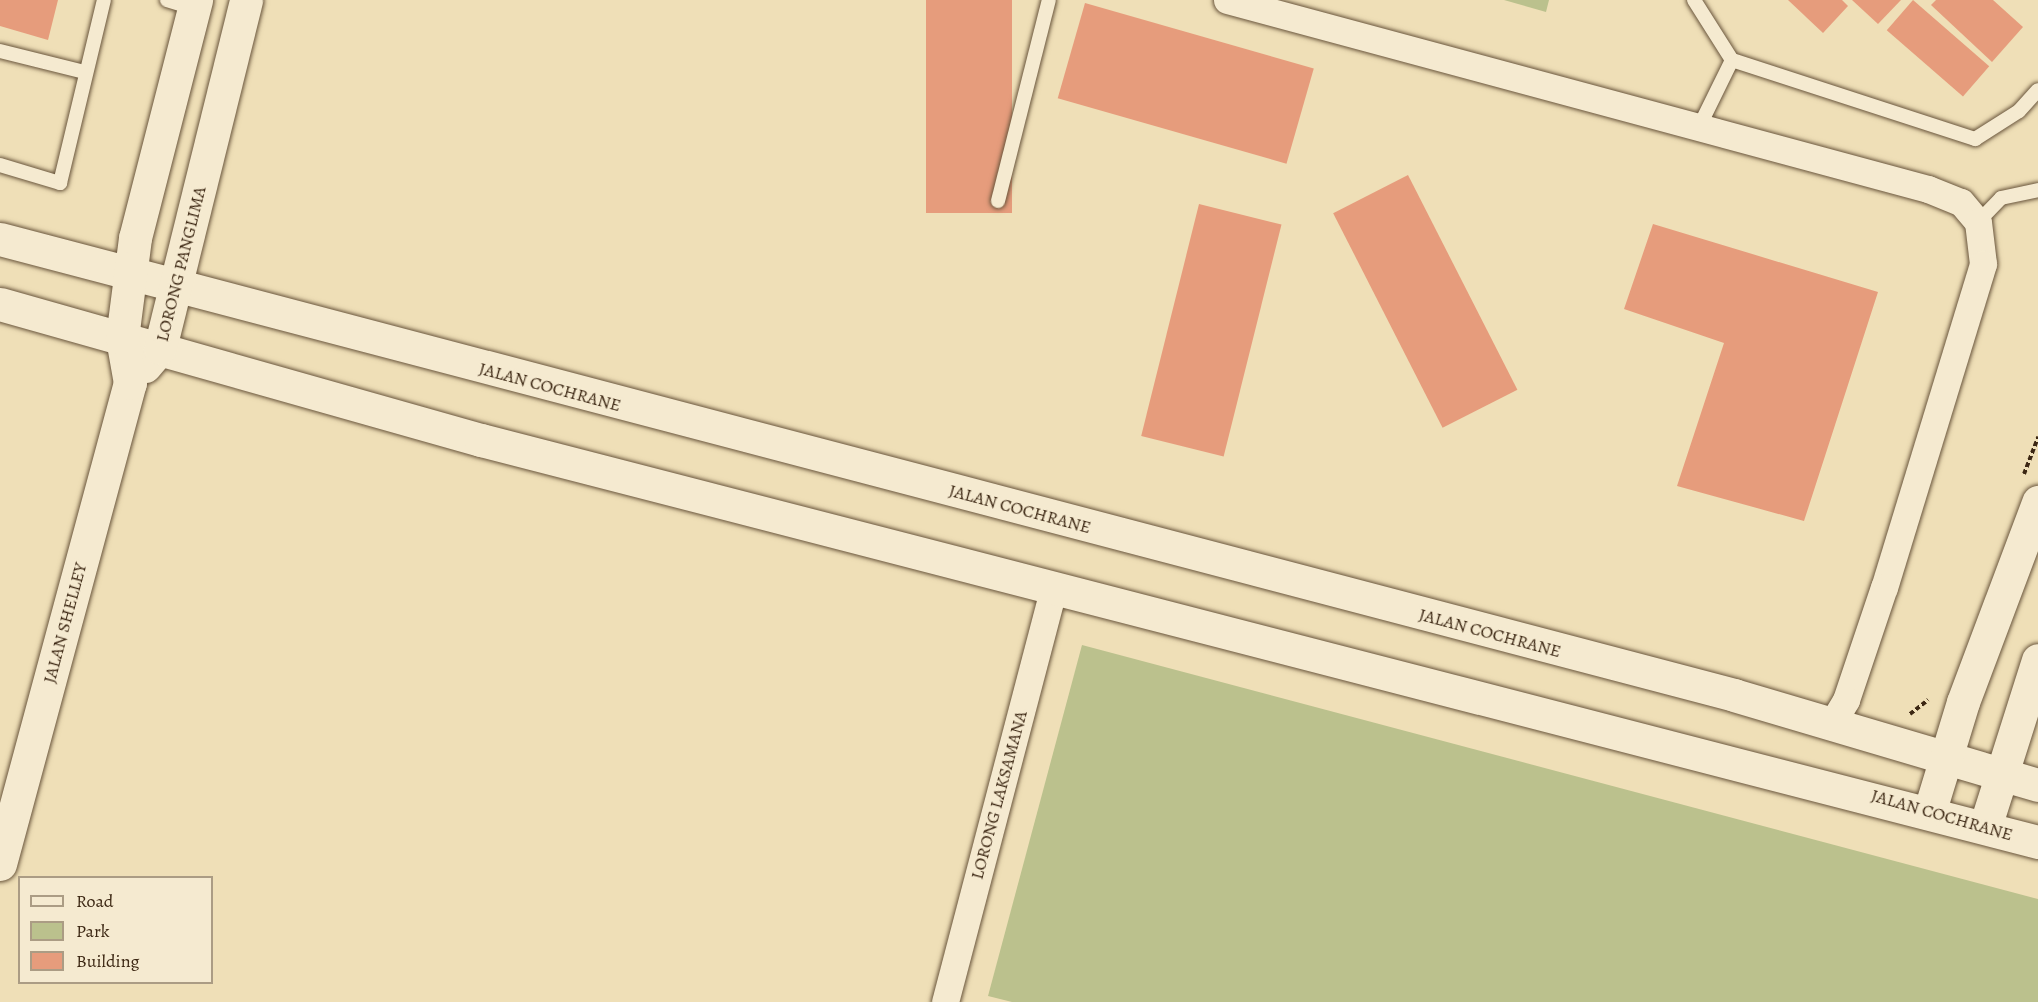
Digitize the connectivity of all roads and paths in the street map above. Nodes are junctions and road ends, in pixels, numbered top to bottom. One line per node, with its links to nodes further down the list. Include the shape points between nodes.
1 (104, 0): 9 (lane)
2 (246, 0): 18 (street, LORONG PANGLIMA)
3 (1049, 0): 14 (lane)
4 (1227, 0): 11 (street)
5 (1694, 0): 8 (lane)
6 (186, 3): 17 (street)
7 (0, 51): 9 (lane)
8 (1732, 60): 10 (lane, via 1975,139 2019,111); 11 (lane)
9 (84, 72): 12 (lane, via 60,183)
10 (2038, 90)
11 (1699, 127): 15 (street, via 1928,189 1961,202)
12 (0, 165)
13 (2038, 190): 15 (lane, via 2001,198)
14 (998, 201)
15 (1978, 222): 26 (street, via 1983,264 1884,586 1846,700)
16 (0, 238): 17 (street, JALAN COCHRANE)
17 (129, 275): 18 (street, JALAN COCHRANE); 20 (street)
18 (176, 286): 21 (street, LORONG PANGLIMA); 26 (street, JALAN COCHRANE)
19 (0, 304): 20 (street, JALAN COCHRANE)
20 (122, 338): 21 (street, JALAN COCHRANE); 22 (street)
21 (160, 348): 22 (street, LORONG PANGLIMA); 24 (street, JALAN COCHRANE, via 481,440)
22 (130, 383): 33 (street, JALAN SHELLEY)
23 (2038, 502): 27 (street)
24 (1053, 589): 30 (street, JALAN COCHRANE); 34 (street, LORONG LAKSAMANA)
25 (2038, 660): 28 (street)
26 (1832, 723): 27 (street, JALAN COCHRANE)
27 (1946, 757): 28 (street, JALAN COCHRANE); 30 (street)
28 (1999, 773): 29 (street, JALAN COCHRANE); 31 (street)
29 (2038, 785)
30 (1930, 810): 31 (street, JALAN COCHRANE)
31 (1985, 827): 32 (street, JALAN COCHRANE)
32 (2038, 842)
33 (0, 864)
34 (945, 1002)

